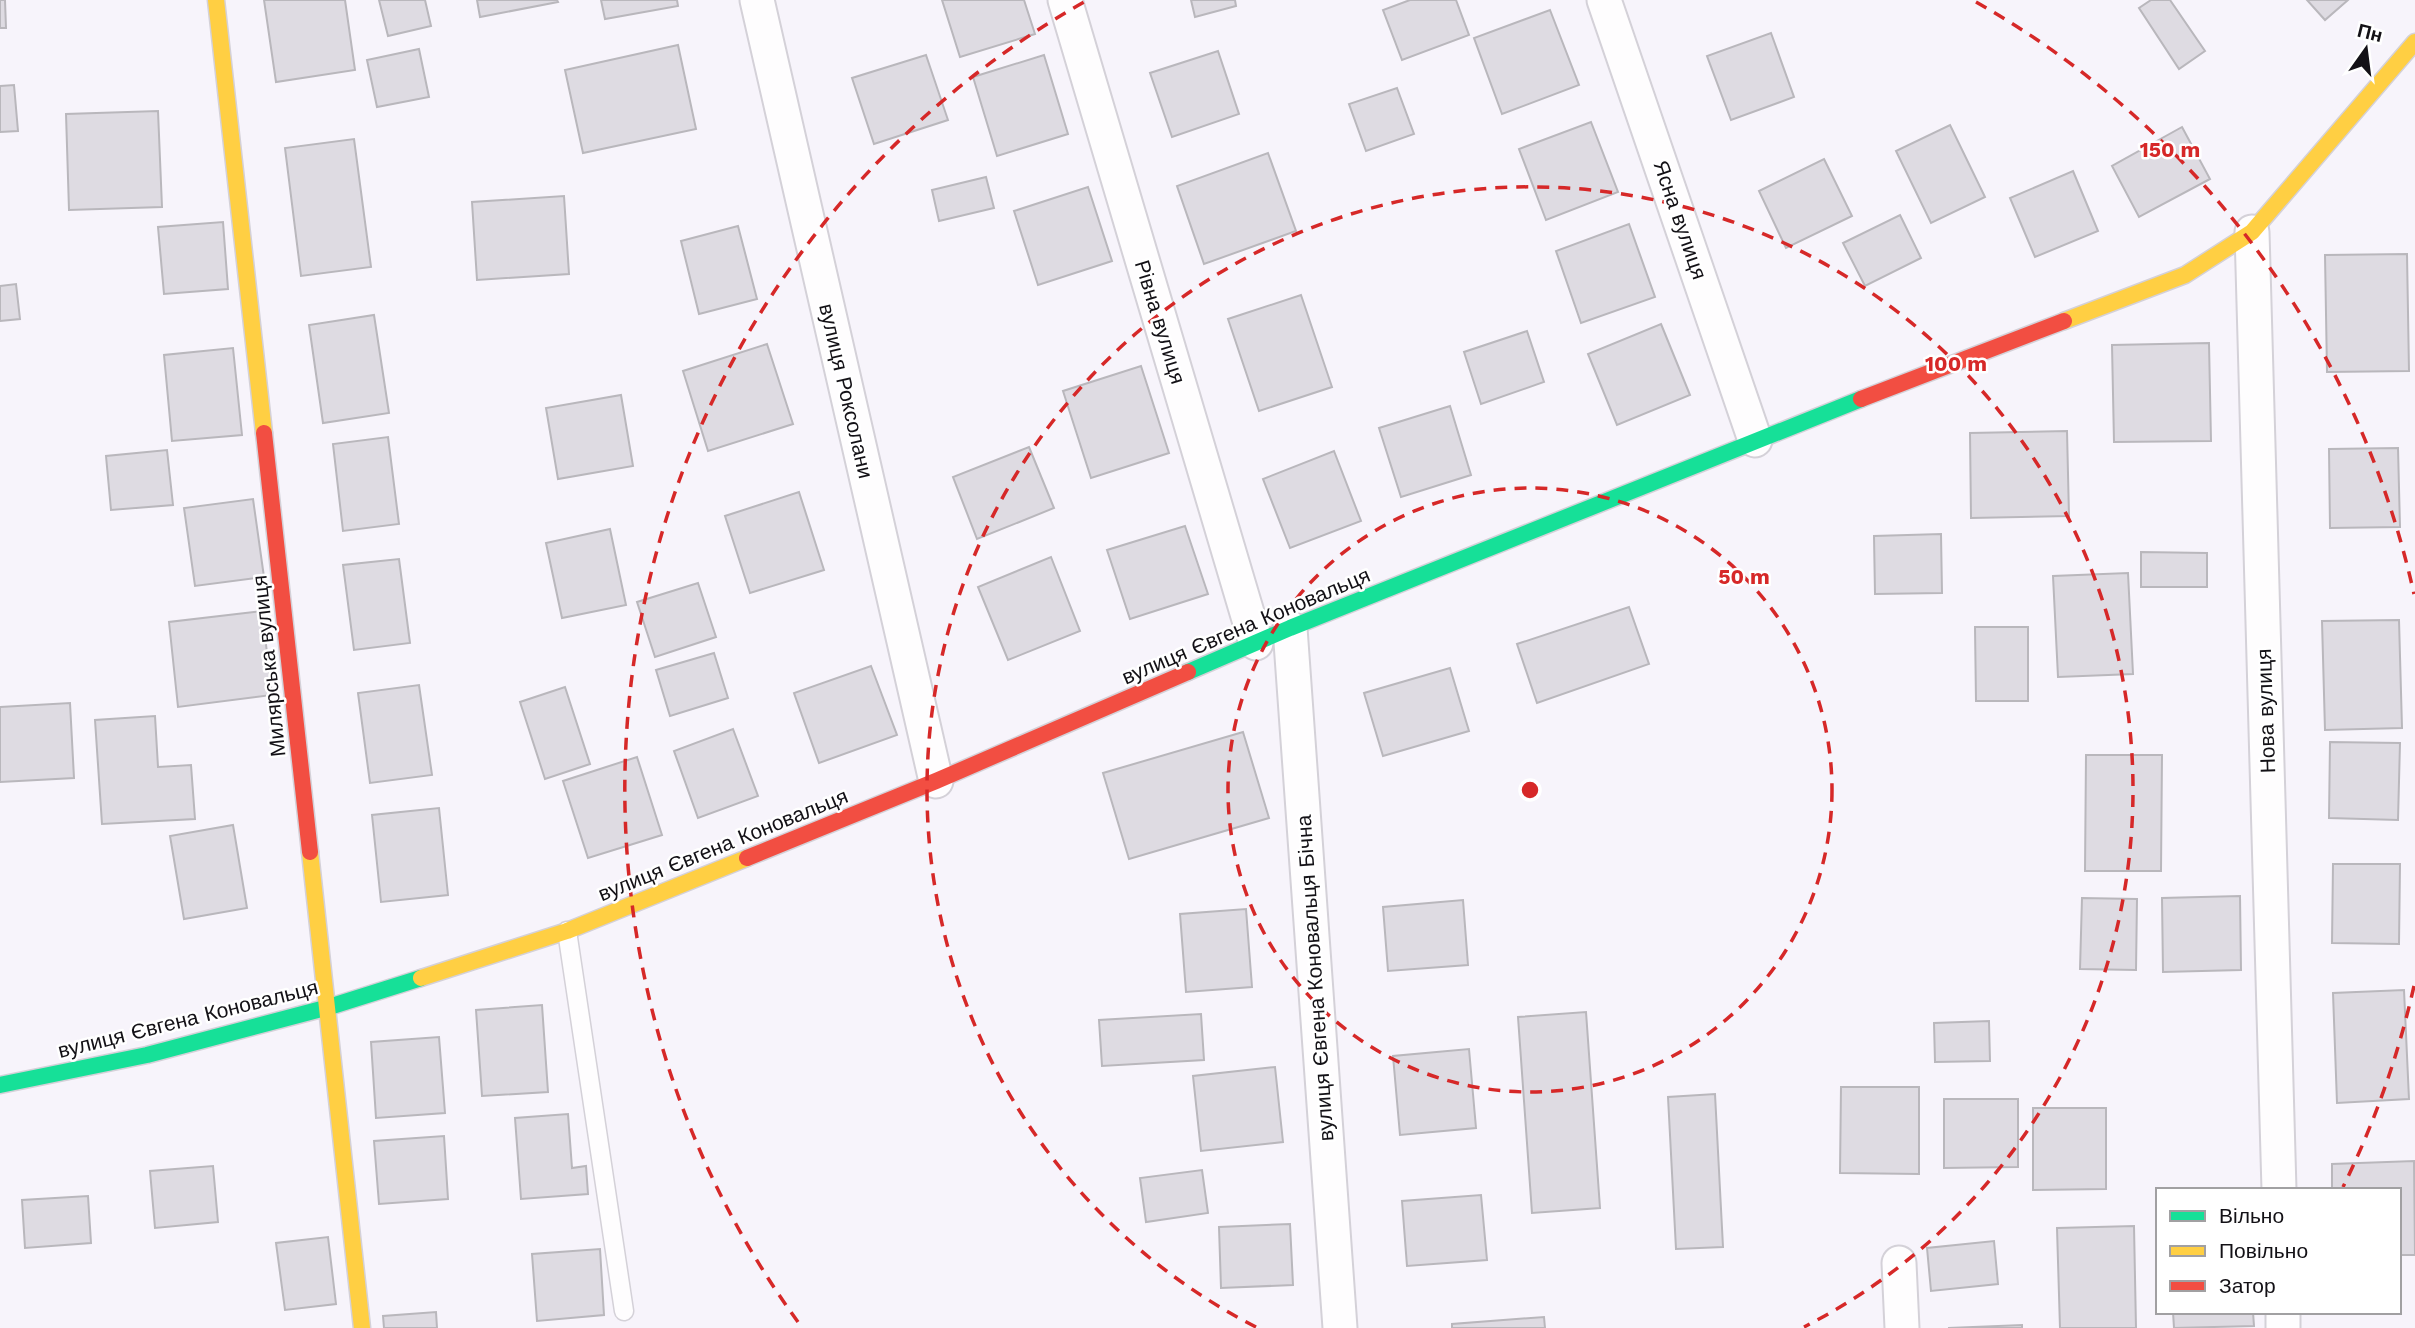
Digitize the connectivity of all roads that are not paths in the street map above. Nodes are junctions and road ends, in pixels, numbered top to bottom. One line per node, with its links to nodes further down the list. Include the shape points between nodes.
1 (216, 0): 12 (street, Милярська вулиця)
2 (757, 0): 10 (street, вулиця Роксолани)
3 (1065, 0): 9 (street, Рівна вулиця)
4 (1604, 0): 7 (street, Ясна вулиця)
5 (2415, 43): 6 (street, вулиця Євгена Коновальця)
6 (2252, 232): 7 (street, вулиця Євгена Коновальця, via 2185,275); 14 (street, Нова вулиця)
7 (1755, 440): 8 (street, вулиця Євгена Коновальця)
8 (1290, 628): 9 (street, вулиця Євгена Коновальця); 18 (street, вулиця Євгена Коновальця Бічна)
9 (1256, 643): 10 (street, вулиця Євгена Коновальця)
10 (936, 781): 11 (street, вулиця Євгена Коновальця)
11 (567, 931): 12 (street, вулиця Євгена Коновальця); 16 (lane)
12 (329, 1007): 13 (street, вулиця Євгена Коновальця, via 147,1055); 17 (street, Милярська вулиця)
13 (0, 1085)
14 (2279, 1188)
15 (1899, 1263): 19 (street)
16 (624, 1311)
17 (362, 1328)
18 (1340, 1328)
19 (1902, 1328)

